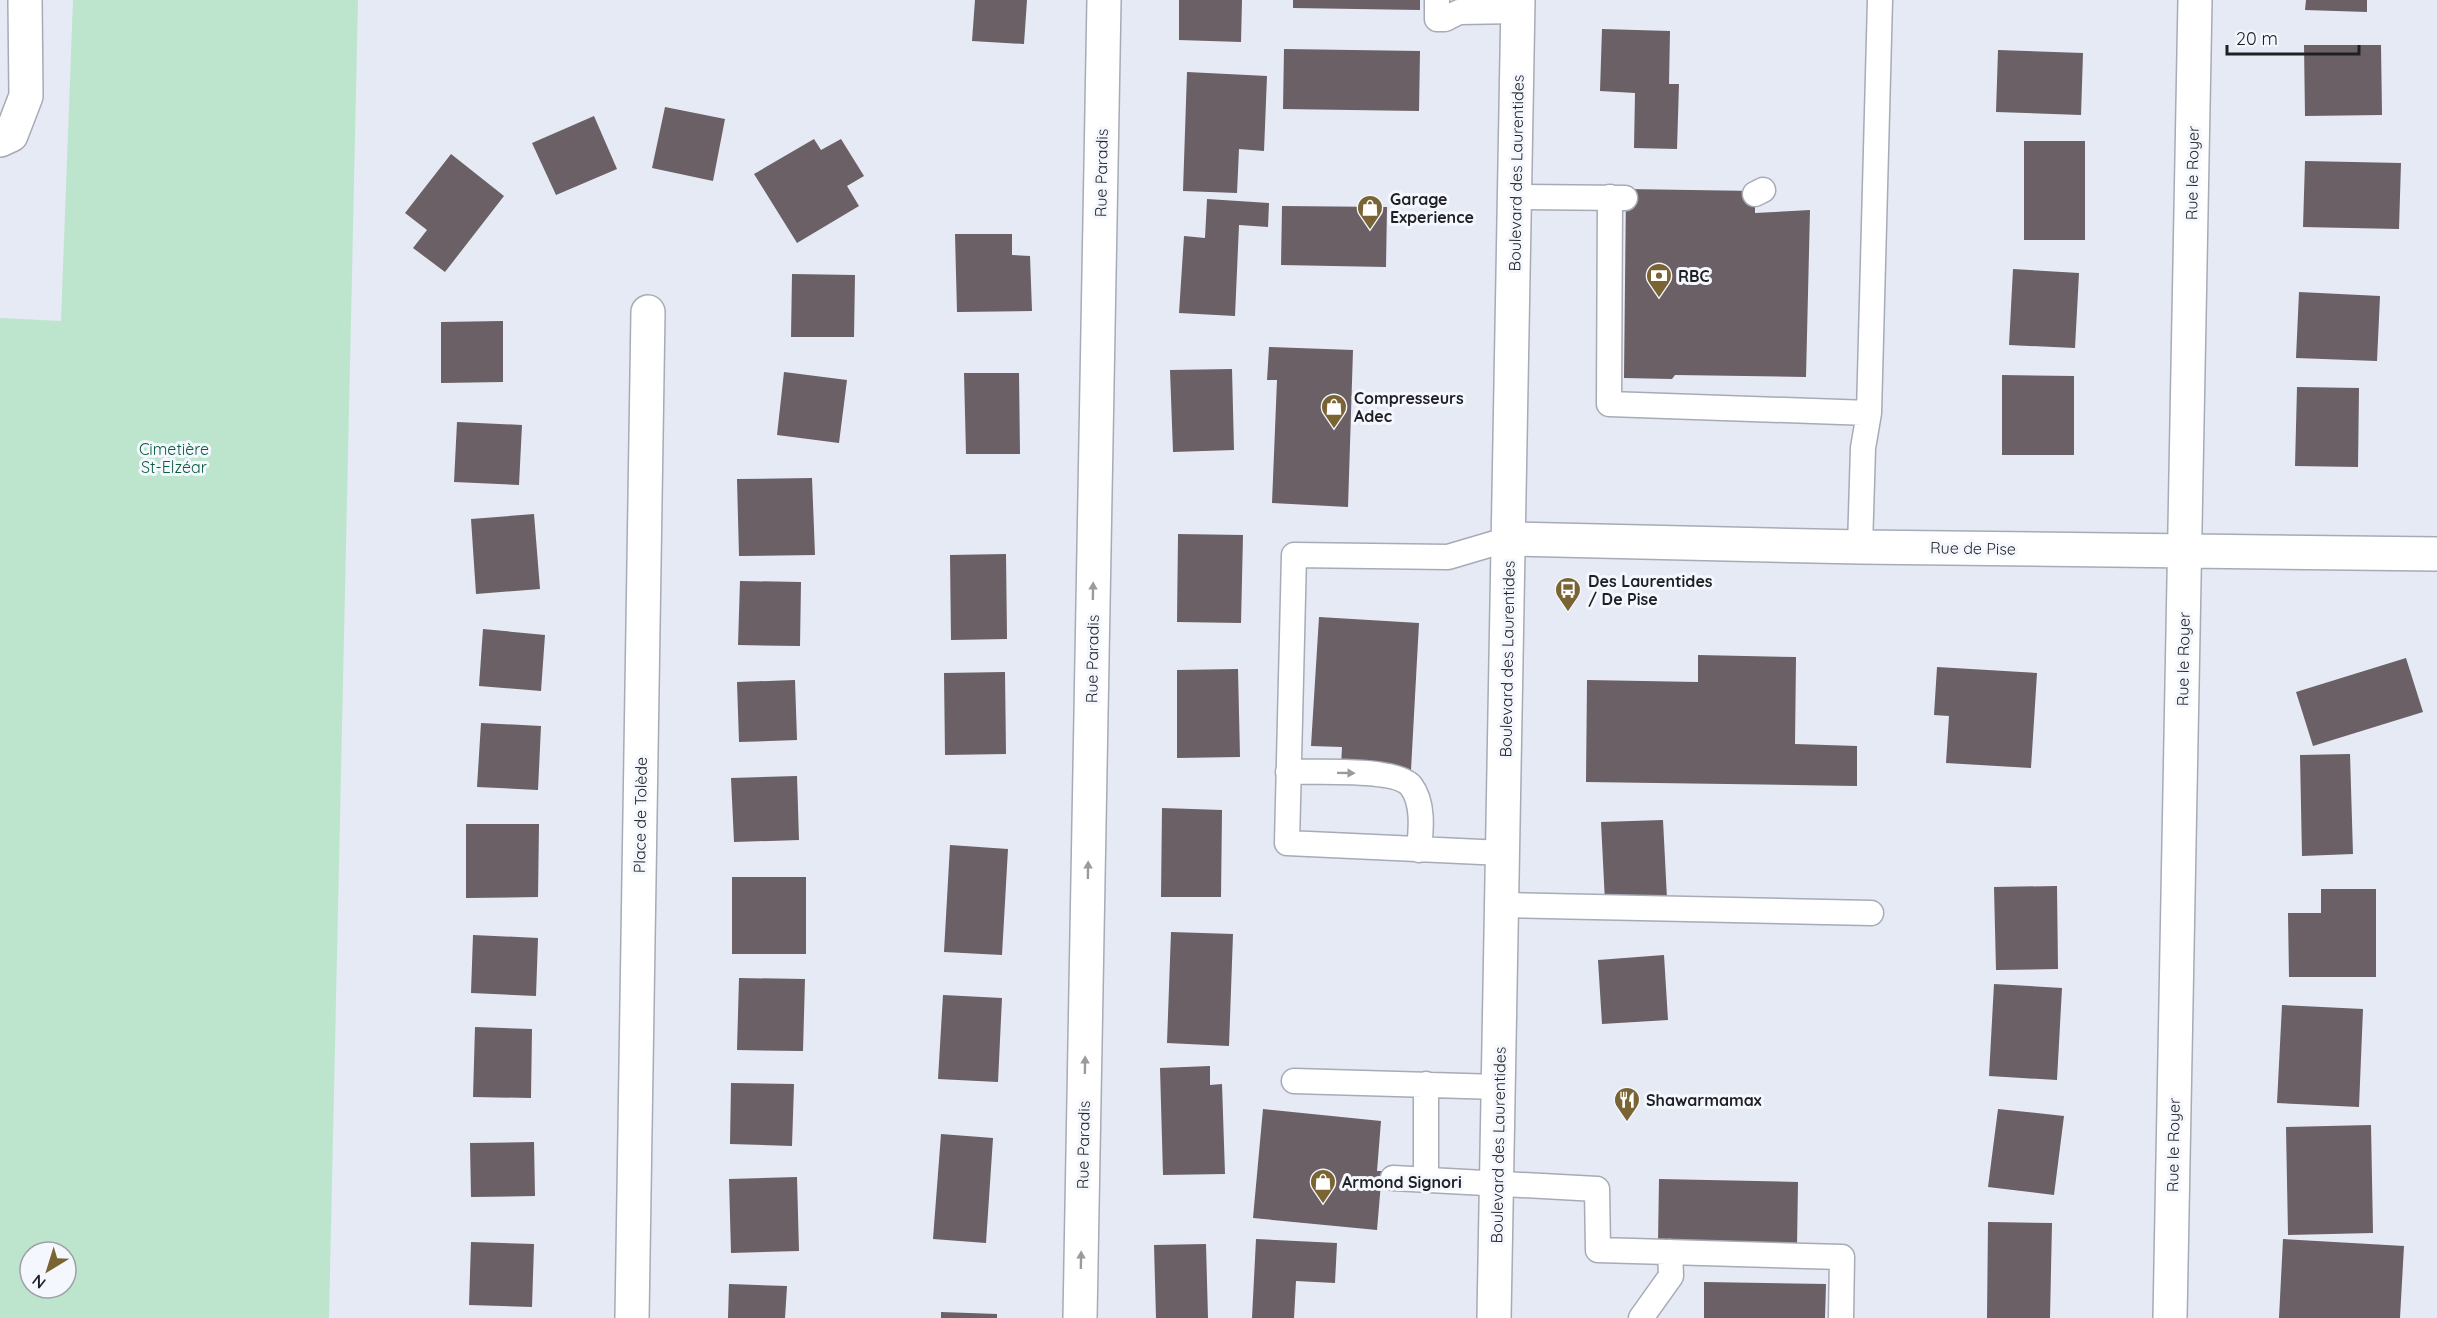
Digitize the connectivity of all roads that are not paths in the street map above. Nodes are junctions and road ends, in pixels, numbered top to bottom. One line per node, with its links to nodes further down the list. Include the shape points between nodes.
1 (25, 0): 7 (street, via 26,96 12,135)
2 (1104, 0): 28 (street, Rue Paradis, one-way to 2)
3 (1437, 0): 6 (lane, via 1437,19 1459,12)
4 (1880, 0): 10 (lane)
5 (2195, 0): 13 (street, Rue le Royer)
6 (1518, 5): 8 (street, Boulevard des Laurentides)
7 (0, 140)
8 (1516, 197): 10 (lane, via 1618,197 1609,404); 11 (street, Boulevard des Laurentides)
9 (648, 312): 27 (street, Place de Tolède)
10 (1869, 413): 12 (lane, via 1863,448)
11 (1509, 539): 12 (street, Rue de Pise); 15 (lane, via 1448,557 1294,555); 17 (street, Boulevard des Laurentides)
12 (1860, 547): 13 (street, Rue de Pise)
13 (2185, 550): 14 (street, Rue de Pise); 32 (street, Rue le Royer)
14 (2437, 554)
15 (1288, 772): 16 (lane, one-way to 16, via 1382,774 1404,779 1418,801); 16 (lane, via 1287,843)
16 (1419, 850): 17 (lane)
17 (1503, 853): 18 (street, Boulevard des Laurentides)
18 (1502, 904): 19 (lane); 22 (street, Boulevard des Laurentides)
19 (1871, 912)
20 (1294, 1081): 21 (lane)
21 (1426, 1084): 22 (lane); 24 (lane)
22 (1499, 1087): 25 (street, Boulevard des Laurentides)
23 (1393, 1178): 24 (lane)
24 (1426, 1180): 25 (lane)
25 (1498, 1184): 26 (lane, via 1597,1189 1598,1250); 29 (street, Boulevard des Laurentides)
26 (1670, 1252): 30 (lane, via 1671,1276); 31 (lane, via 1842,1257)
27 (632, 1318)
28 (1080, 1318)
29 (1494, 1318)
30 (1641, 1318)
31 (1841, 1318)
32 (2169, 1318)

